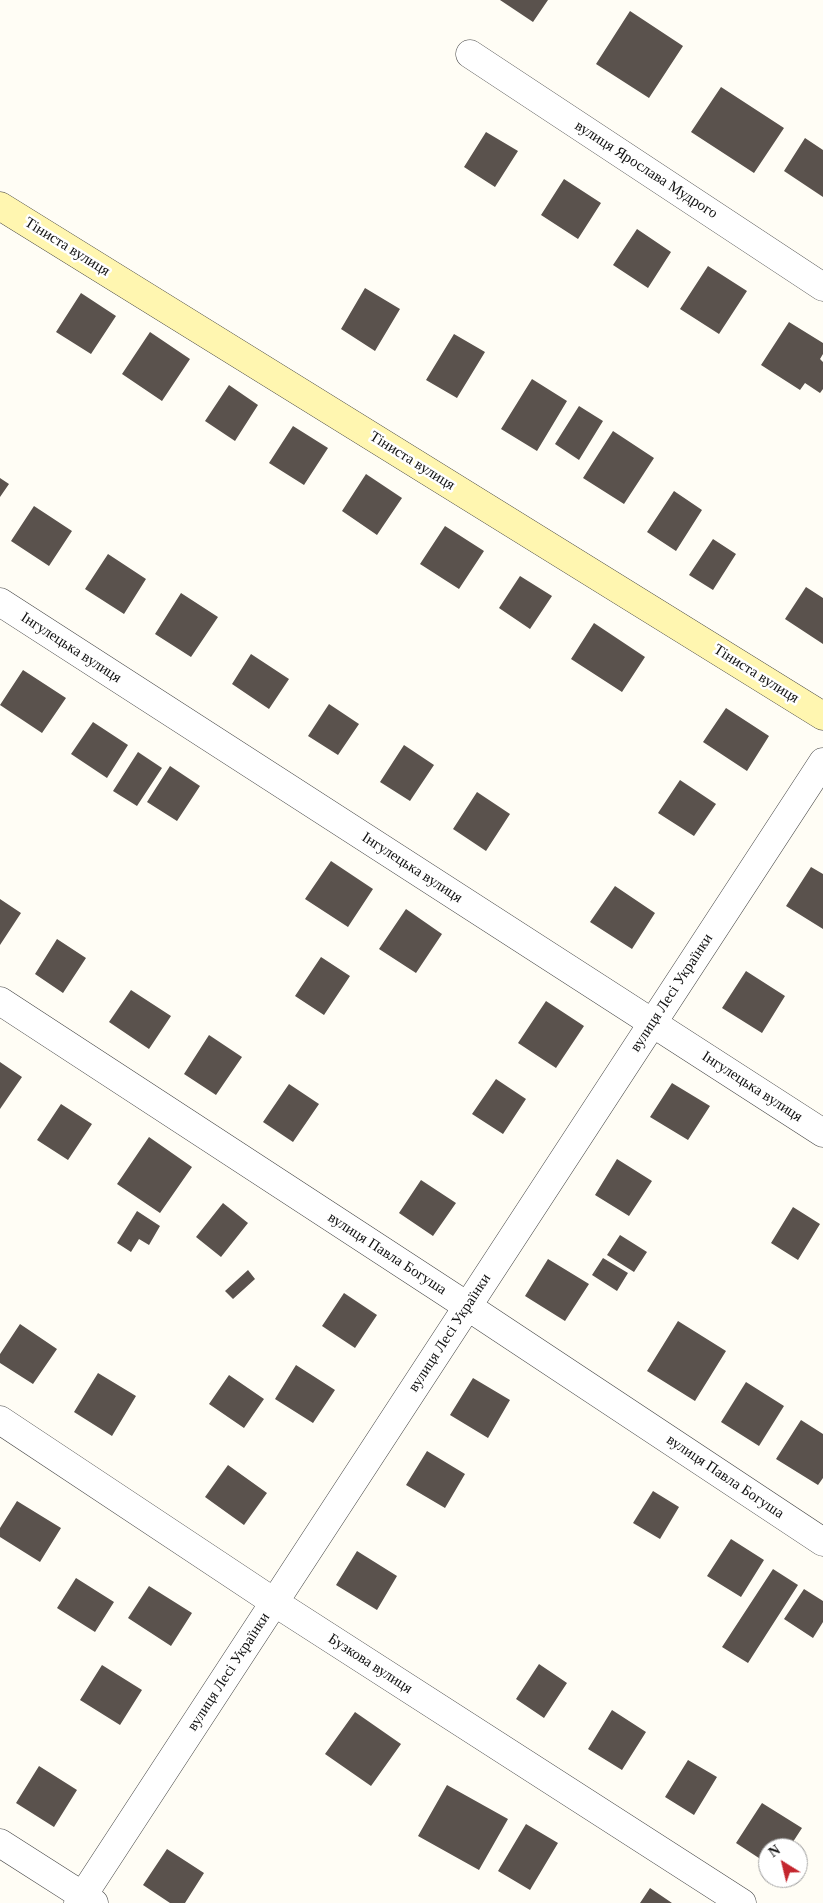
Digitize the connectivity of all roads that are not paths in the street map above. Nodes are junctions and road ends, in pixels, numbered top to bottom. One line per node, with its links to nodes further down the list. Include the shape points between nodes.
1 (470, 54): 3 (street, вулиця Ярослава Мудрого)
2 (0, 206): 5 (street, Тіниста вулиця)
3 (823, 287)
4 (0, 602): 8 (street, Інгулецька вулиця)
5 (823, 716)
6 (823, 762): 8 (street, вулиця Лесі Українки)
7 (0, 1001): 10 (street, вулиця Павла Богуша)
8 (652, 1023): 9 (street, Інгулецька вулиця); 10 (street, вулиця Лесі Українки)
9 (823, 1133)
10 (468, 1306): 12 (street, вулиця Павла Богуша); 13 (street, вулиця Лесі Українки)
11 (0, 1420): 13 (street, Бузкова вулиця)
12 (823, 1542)
13 (274, 1602): 15 (street, вулиця Лесі Українки); 16 (street, Бузкова вулиця)
14 (0, 1843): 15 (street)
15 (85, 1901)
16 (742, 1903)

